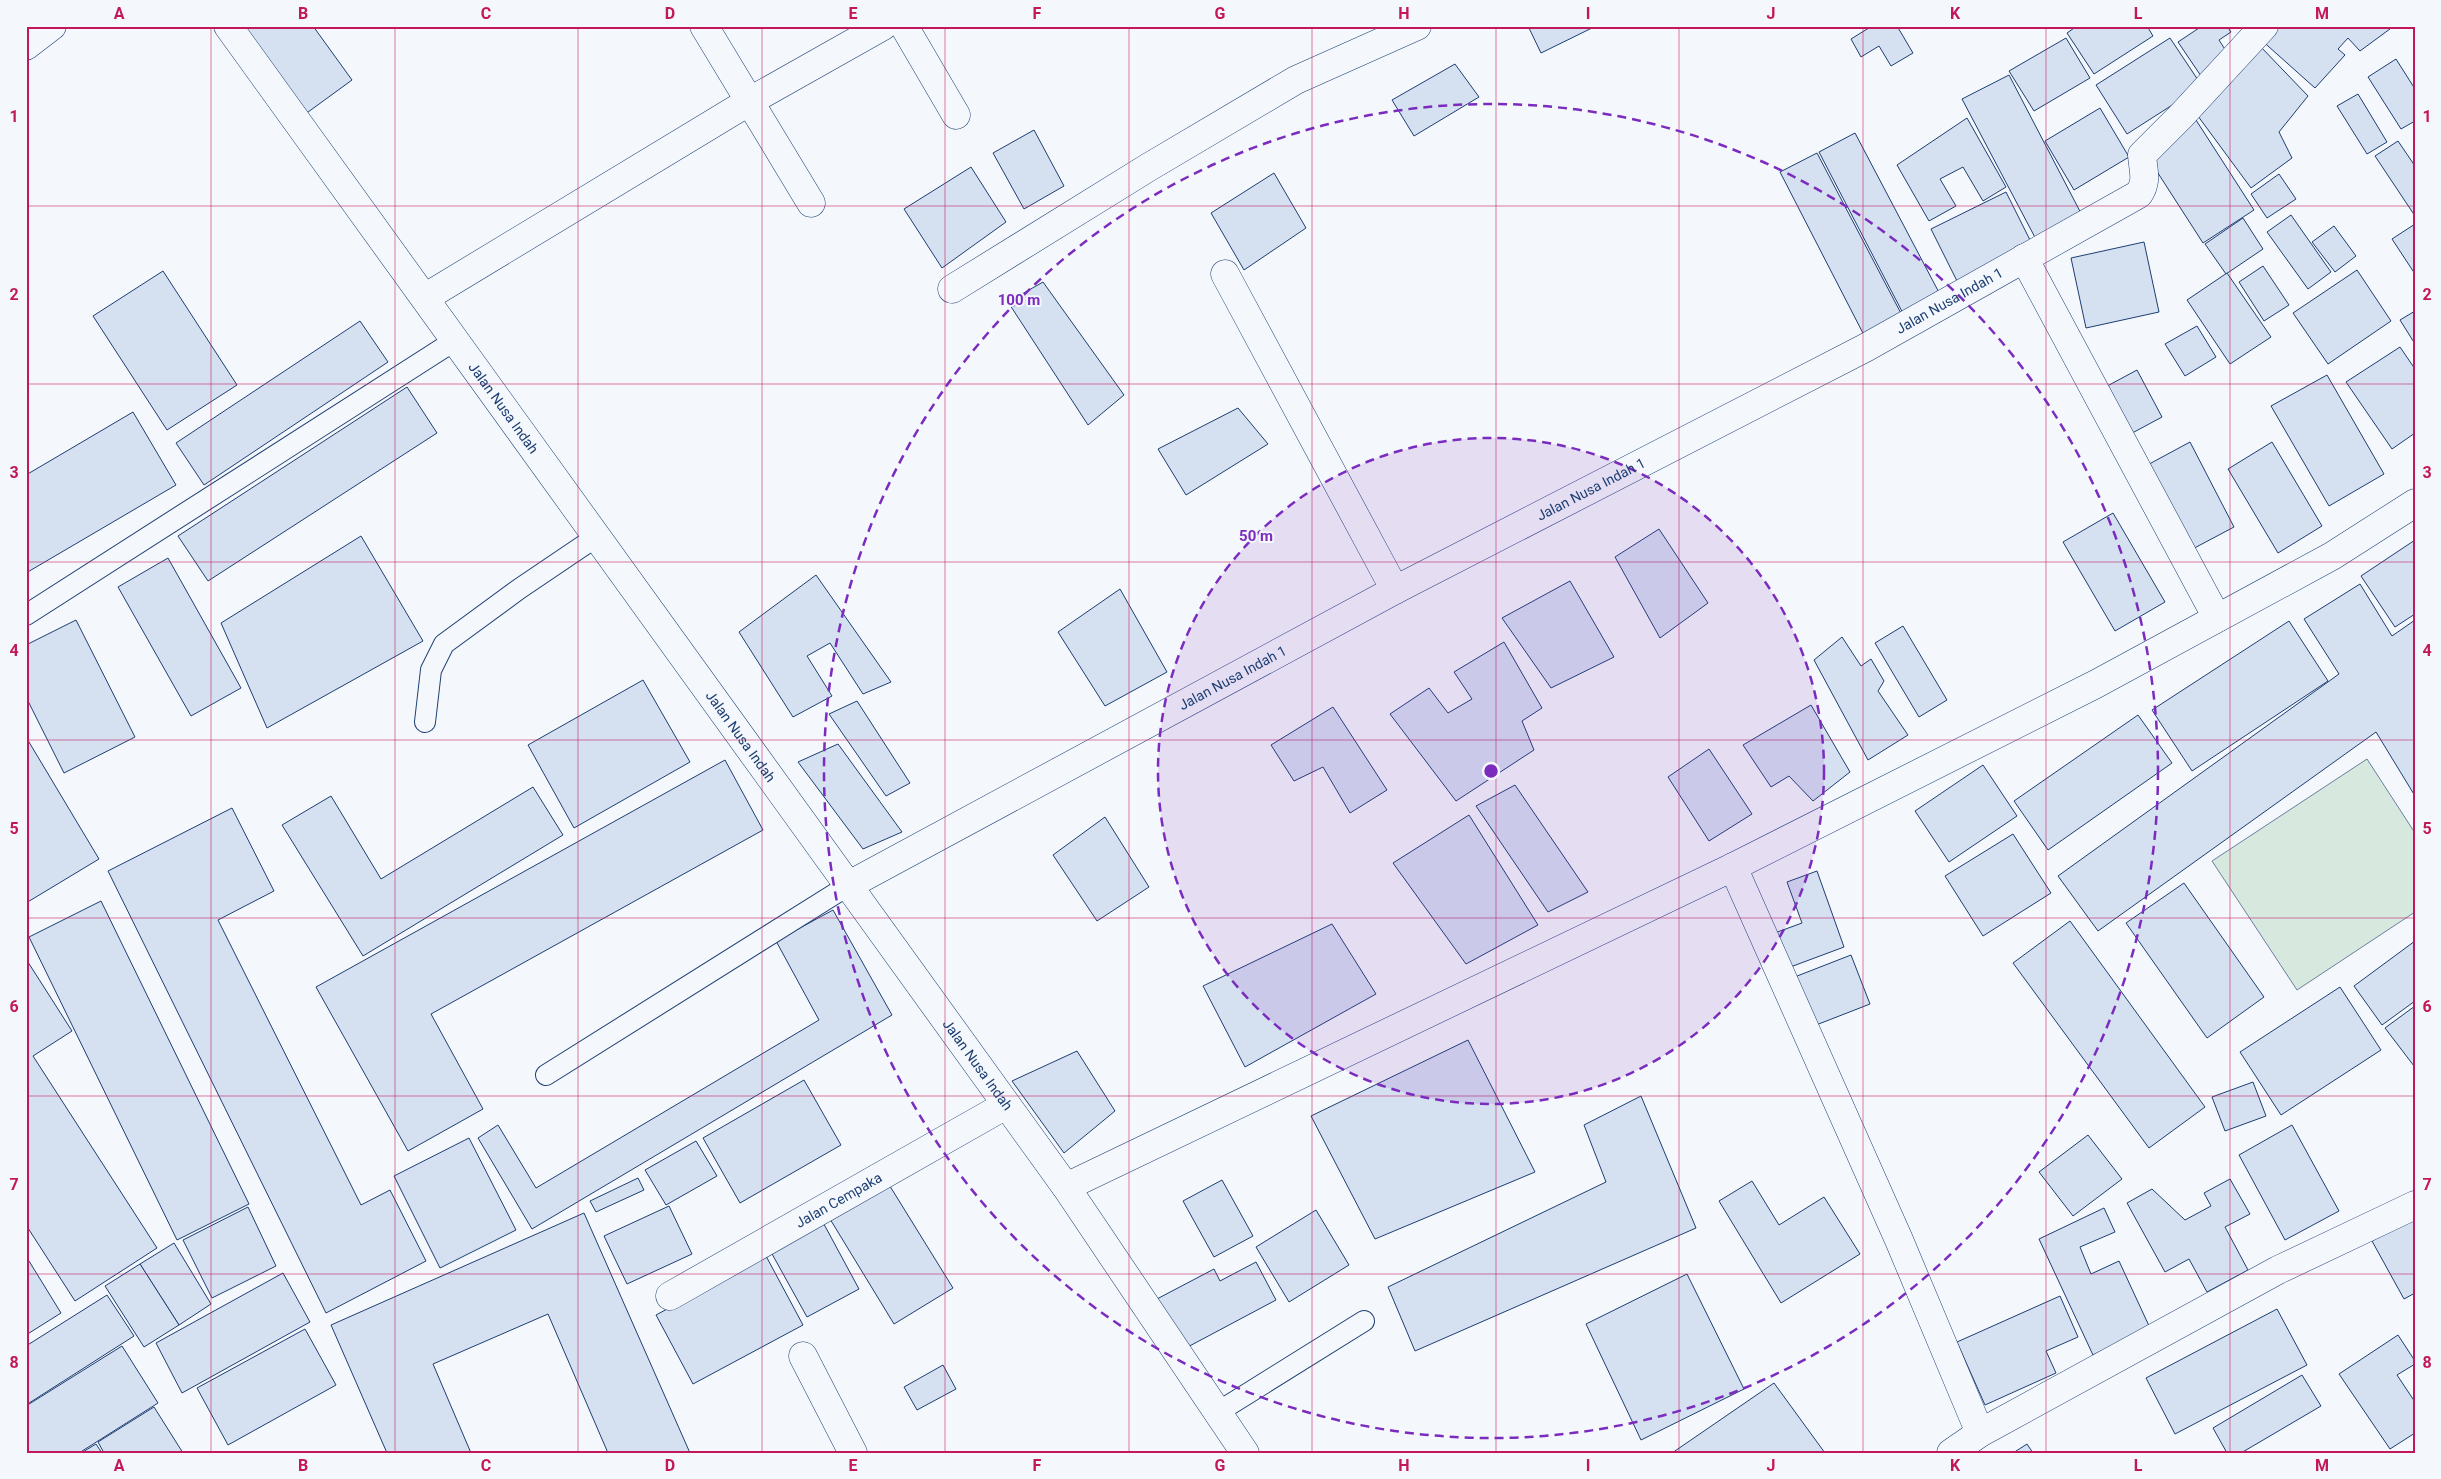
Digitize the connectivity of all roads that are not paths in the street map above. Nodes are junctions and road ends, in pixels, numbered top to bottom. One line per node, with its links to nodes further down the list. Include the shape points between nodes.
1 (52, 26): 8 (street)
2 (228, 26): 15 (street, Jalan Nusa Indah)
3 (704, 26): 9 (street)
4 (883, 26): 9 (street)
5 (904, 26): 10 (street)
6 (1417, 26): 14 (street, via 1296,80)
7 (2264, 26): 12 (street, Jalan Nusa Indah 1, via 2142,155 2146,174 2145,185 2139,194)
8 (26, 46)
9 (750, 101): 11 (street); 15 (street)
10 (956, 116)
11 (811, 203)
12 (2024, 258): 19 (street, Jalan Nusa Indah 1, via 1865,348); 21 (street)
13 (1225, 274): 19 (street)
14 (952, 289)
15 (426, 298): 16 (street, Jalan Nusa Indah)
16 (454, 341): 18 (street, Jalan Nusa Indah); 20 (lane)
17 (2415, 503): 21 (street, via 2332,556)
18 (596, 537): 22 (lane, via 444,644 431,670); 24 (street, Jalan Nusa Indah)
19 (1395, 590): 24 (street, Jalan Nusa Indah 1)
20 (26, 615)
21 (2217, 618): 23 (street, via 2096,684)
22 (425, 722)
23 (1733, 867): 27 (street); 33 (street, via 1899,1240)
24 (849, 885): 25 (lane); 26 (street, Jalan Nusa Indah)
25 (546, 1075)
26 (1006, 1106): 27 (street, Jalan Nusa Indah); 29 (street, Jalan Cempaka)
27 (1066, 1187): 32 (street, Jalan Nusa Indah)
28 (2415, 1205): 33 (street, via 2278,1270)
29 (670, 1296)
30 (1364, 1321): 32 (lane)
31 (803, 1356): 34 (street)
32 (1218, 1412): 35 (street, Jalan Nusa Indah)
33 (1980, 1433): 36 (street)
34 (853, 1453)
35 (1245, 1453)
36 (1951, 1453)

